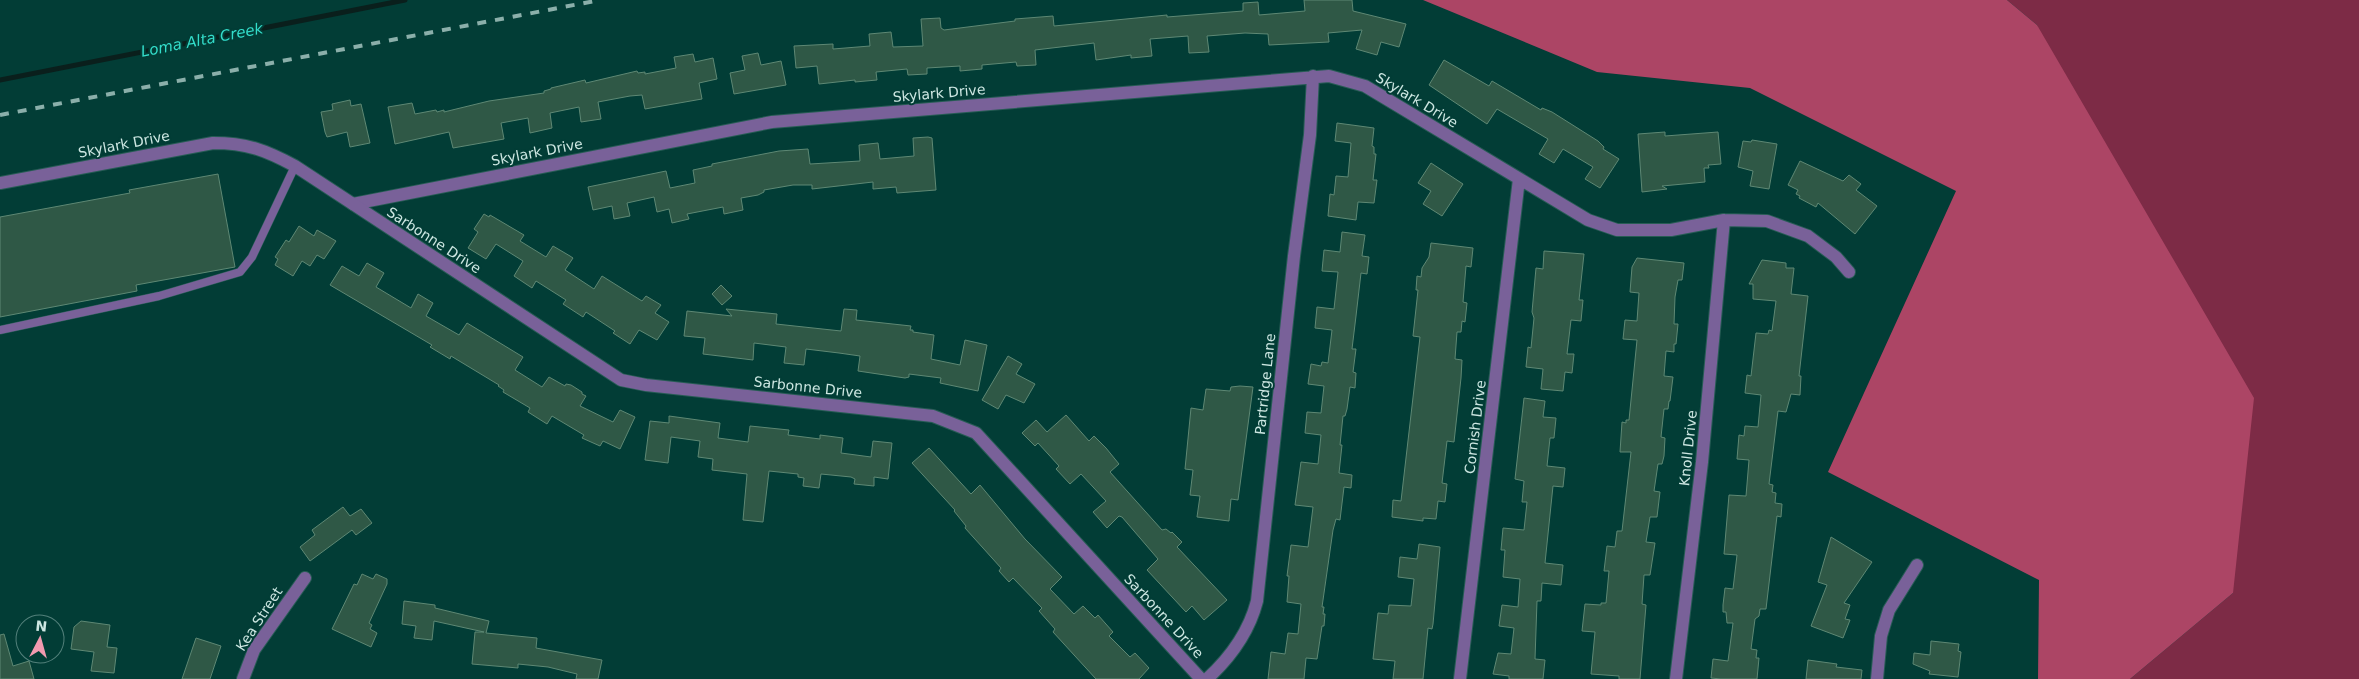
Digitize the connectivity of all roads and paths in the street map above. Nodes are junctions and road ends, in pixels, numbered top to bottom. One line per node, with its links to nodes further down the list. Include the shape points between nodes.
1 (1313, 76): 3 (street, Skylark Drive, via 1329,76 1365,86); 5 (street, Skylark Drive, via 772,122); 13 (street, Partridge Lane, via 1310,135 1257,601 1251,623 1226,662)
2 (295, 166): 4 (street, Skylark Drive, via 267,151 236,143 213,143); 5 (street, Skylark Drive); 8 (lane, via 252,257 240,272 159,296)
3 (1519, 179): 6 (street, Skylark Drive, via 1588,220 1617,230 1671,230); 14 (street, Cornish Drive)
4 (0, 183)
5 (353, 204): 12 (street, Sarbonne Drive, via 621,380 646,386 933,416 976,433)
6 (1724, 220): 7 (street, Skylark Drive, via 1767,221 1808,236 1836,257); 15 (street, Knoll Drive, via 1702,462)
7 (1849, 272)
8 (0, 330)
9 (1917, 565): 16 (street, via 1889,610 1881,636)
10 (305, 578): 11 (street, Kea Street, via 254,650)
11 (243, 679)
12 (1202, 679)
13 (1207, 679)
14 (1460, 679)
15 (1676, 679)
16 (1877, 679)

